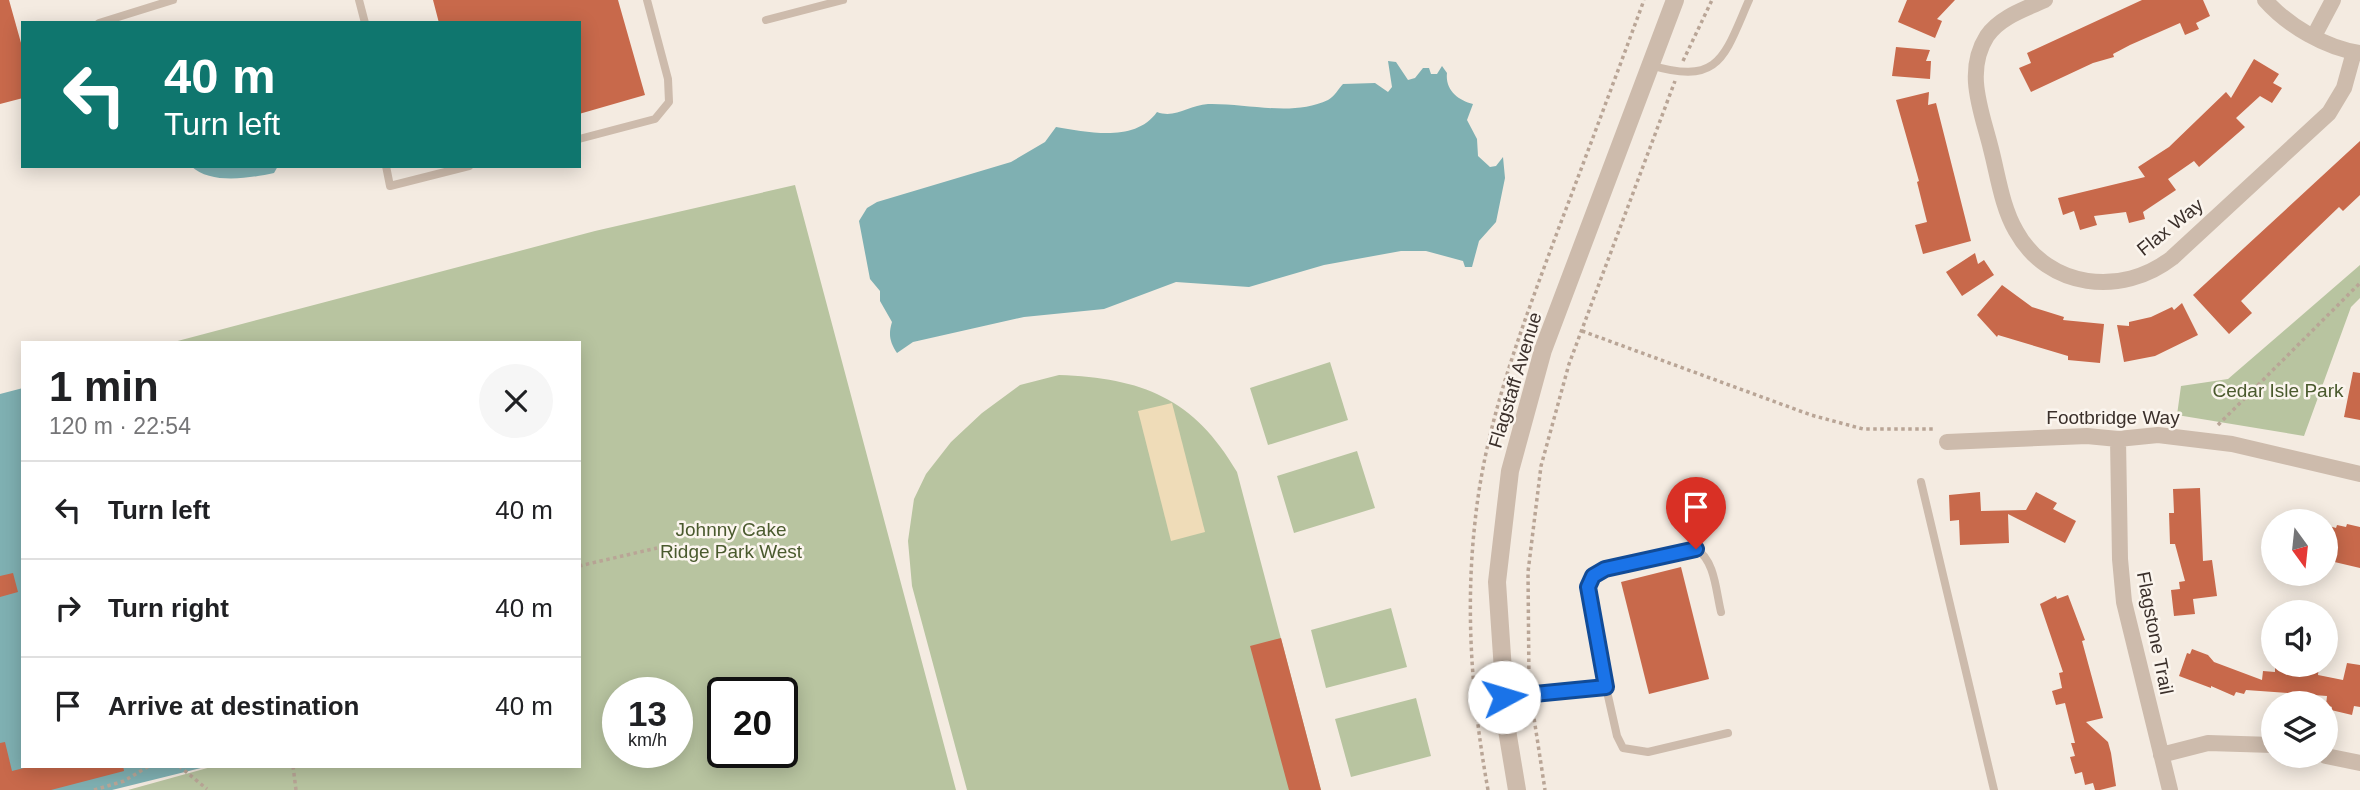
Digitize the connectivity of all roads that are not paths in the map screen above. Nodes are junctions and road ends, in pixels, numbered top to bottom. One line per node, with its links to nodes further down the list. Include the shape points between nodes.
1 (173, 0): 11 (lane)
2 (359, 0): 12 (lane)
3 (646, 0): 16 (lane, via 668,79 669,102 654,119)
4 (843, 0): 10 (lane)
5 (1675, 0): 15 (street, Flagstaff Avenue)
6 (1749, 0): 15 (lane, via 1719,62 1698,72 1678,74)
7 (2045, 0): 14 (street, Flax Way, via 1995,26 1977,59 1975,81 2017,232 2032,253 2052,268 2088,282 2128,280 2172,258 2329,113)
8 (2265, 0): 13 (street)
9 (2333, 0): 13 (street)
10 (766, 20)
11 (105, 21)
12 (364, 21)
13 (2314, 36): 14 (street)
14 (2357, 53)
15 (1650, 65): 25 (street, Flagstaff Avenue, via 1543,350 1510,471 1497,582)
16 (581, 138)
17 (386, 168): 18 (lane, via 390,186)
18 (461, 168)
19 (1943, 435): 20 (street, Footbridge Way)
20 (2118, 439): 21 (street, Footbridge Way, via 2158,435 2232,444); 28 (street, Flagstone Trail, via 2123,602)
21 (2360, 474)
22 (1921, 482): 32 (lane)
23 (1721, 612): 24 (lane, via 1705,554 1696,549 1605,569 1593,576 1588,587)
24 (1606, 687): 25 (lane); 26 (lane, via 1616,737 1623,748 1648,752)
25 (1504, 697): 31 (street, Flagstaff Avenue)
26 (1728, 733)
27 (2261, 745): 28 (street, via 2208,743)
28 (2161, 755): 33 (street, Flagstone Trail)
29 (2338, 758): 30 (street)
30 (2360, 763)
31 (1517, 790)
32 (1994, 790)
33 (2170, 790)

